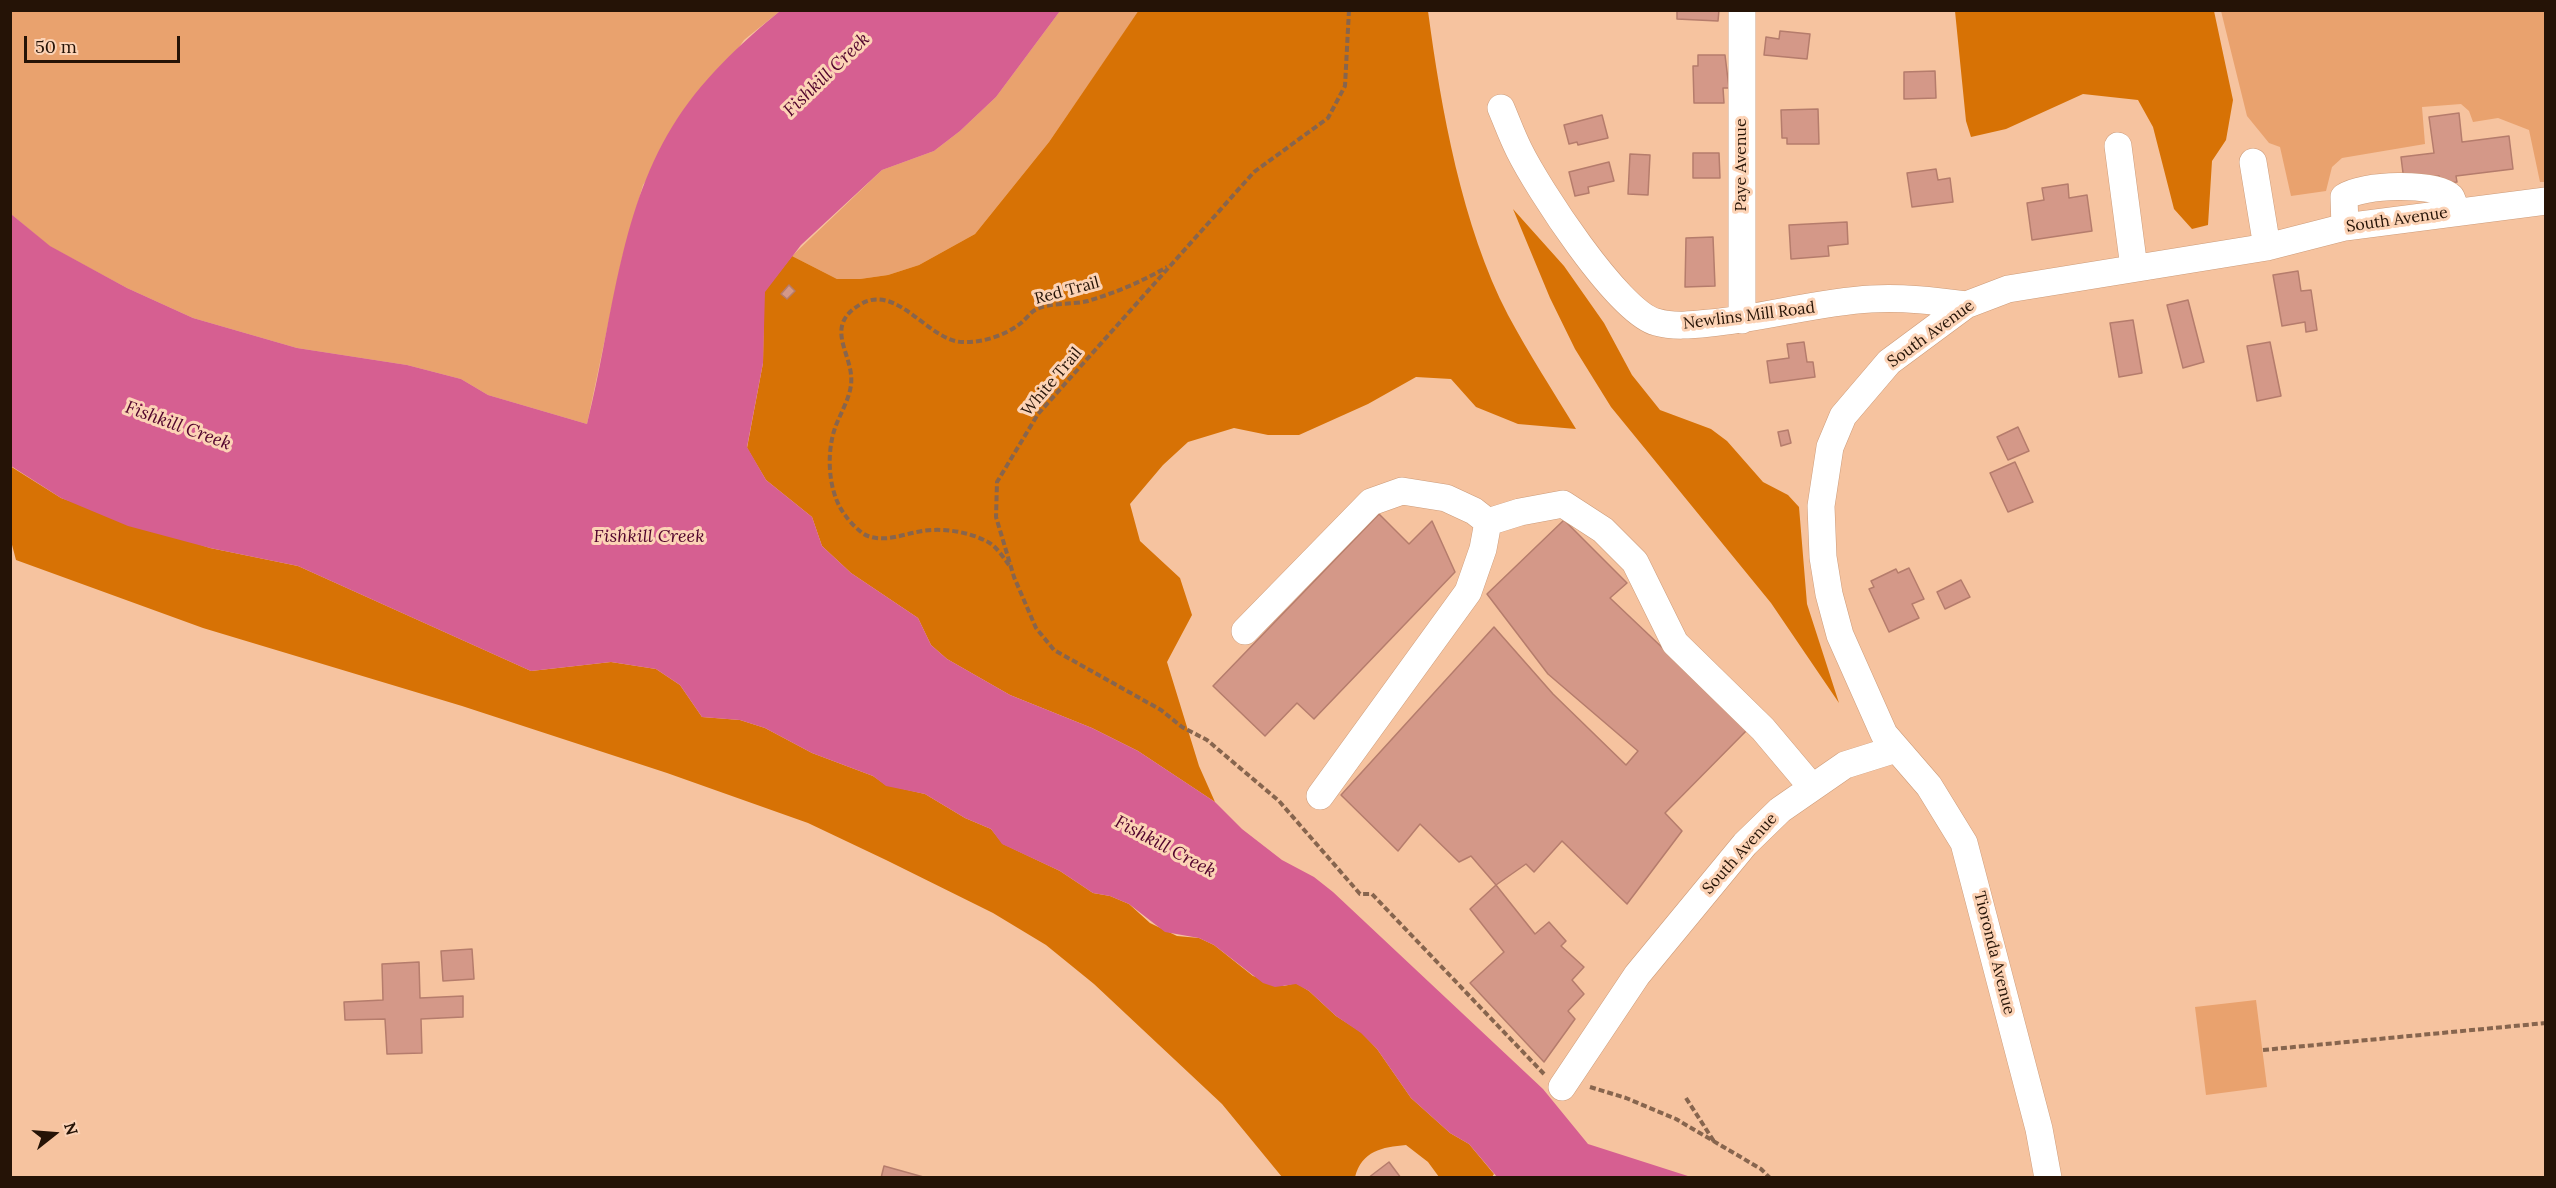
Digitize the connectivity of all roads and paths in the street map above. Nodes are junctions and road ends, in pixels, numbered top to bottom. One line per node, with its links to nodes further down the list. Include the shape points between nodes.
1 (1349, 10): 8 (path, White Trail, via 1345,86 1328,118 1254,172)
2 (1742, 10): 11 (street, Paye Avenue)
3 (1501, 108): 11 (street, Newlins Mill Road, via 1519,151 1554,208 1591,260 1644,317 1683,325)
4 (2118, 146): 9 (street)
5 (2253, 162): 7 (street)
6 (2546, 201): 7 (street, South Avenue, via 2345,227)
7 (2267, 247): 9 (street, South Avenue)
8 (1170, 265): 13 (path, White Trail, via 1038,414 997,482 996,517); 13 (path, Red Trail, via 1088,301 1035,310 1006,333 977,341 943,337 898,305 879,301 862,303 846,317 841,328 842,346 851,384 834,431 830,467 832,490 844,515 867,536 895,538 947,529 971,536 989,542)
9 (2134, 268): 10 (street, South Avenue, via 2008,289)
10 (1966, 305): 11 (street, Newlins Mill Road, via 1923,299 1871,299); 15 (street, South Avenue, via 1889,362 1843,416 1830,447 1821,506 1822,557 1829,594 1840,635 1884,734)
11 (1742, 320)
12 (1488, 522): 14 (street, via 1446,498 1402,491 1371,502); 16 (street, via 1563,504 1602,530 1635,562 1675,643 1763,729); 17 (street, via 1468,592)
13 (1011, 568): 20 (path, White Trail, via 1036,628 1054,650 1207,740 1279,801 1360,894 1372,894)
14 (1245, 631)
15 (1896, 749): 16 (street, South Avenue, via 1845,765); 24 (street, Tioronda Avenue, via 1929,786 1964,843)
16 (1811, 786): 20 (street, South Avenue, via 1744,844 1637,975)
17 (1320, 796)
18 (2546, 1023): 19 (path)
19 (2263, 1050)
20 (1559, 1083): 22 (path, via 1626,1098 1676,1119)
21 (1686, 1098): 22 (path)
22 (1715, 1144): 23 (path)
23 (1770, 1178)
24 (2048, 1178)

